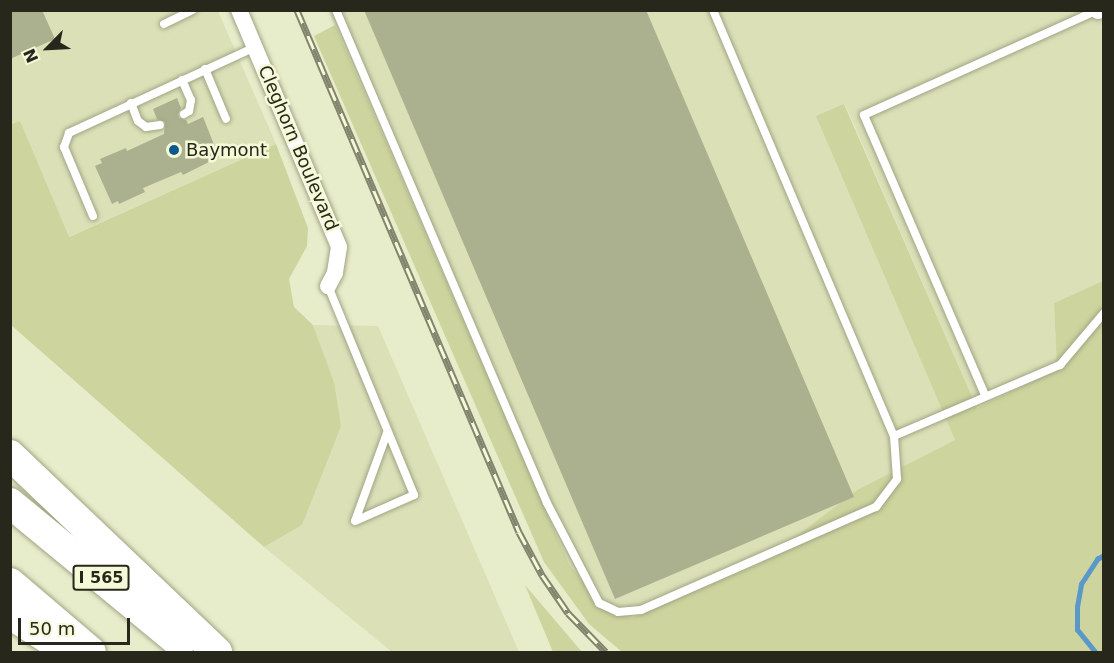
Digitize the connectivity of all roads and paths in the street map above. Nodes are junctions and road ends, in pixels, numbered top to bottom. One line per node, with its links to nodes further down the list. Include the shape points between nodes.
1 (194, 10): 6 (lane)
2 (239, 10): 7 (street, Cleghorn Boulevard)
3 (336, 10): 19 (lane, via 547,503 599,603 618,612 641,610 876,507 897,479)
4 (713, 10): 19 (lane)
5 (1098, 10): 17 (lane, via 864,115)
6 (164, 24)
7 (255, 46): 8 (lane); 15 (street, Cleghorn Boulevard, via 339,247 337,266)
8 (205, 69): 9 (lane); 12 (lane)
9 (182, 80): 10 (lane); 11 (lane, via 191,100 189,111)
10 (130, 104): 13 (lane, via 138,121 147,128); 14 (lane, via 69,133 64,147)
11 (184, 114)
12 (226, 119)
13 (160, 125)
14 (93, 216)
15 (328, 286): 18 (lane)
16 (1104, 313): 17 (lane, via 1060,365)
17 (985, 395): 19 (lane)
18 (387, 433): 18 (lane, via 379,455 355,521 414,495)
19 (894, 436)
20 (10, 455): 27 (highway)
21 (10, 503): 26 (highway, I 565)
22 (10, 583): 25 (highway)
23 (10, 614): 24 (highway)
24 (70, 652)
25 (91, 652)
26 (192, 652)
27 (217, 652)

